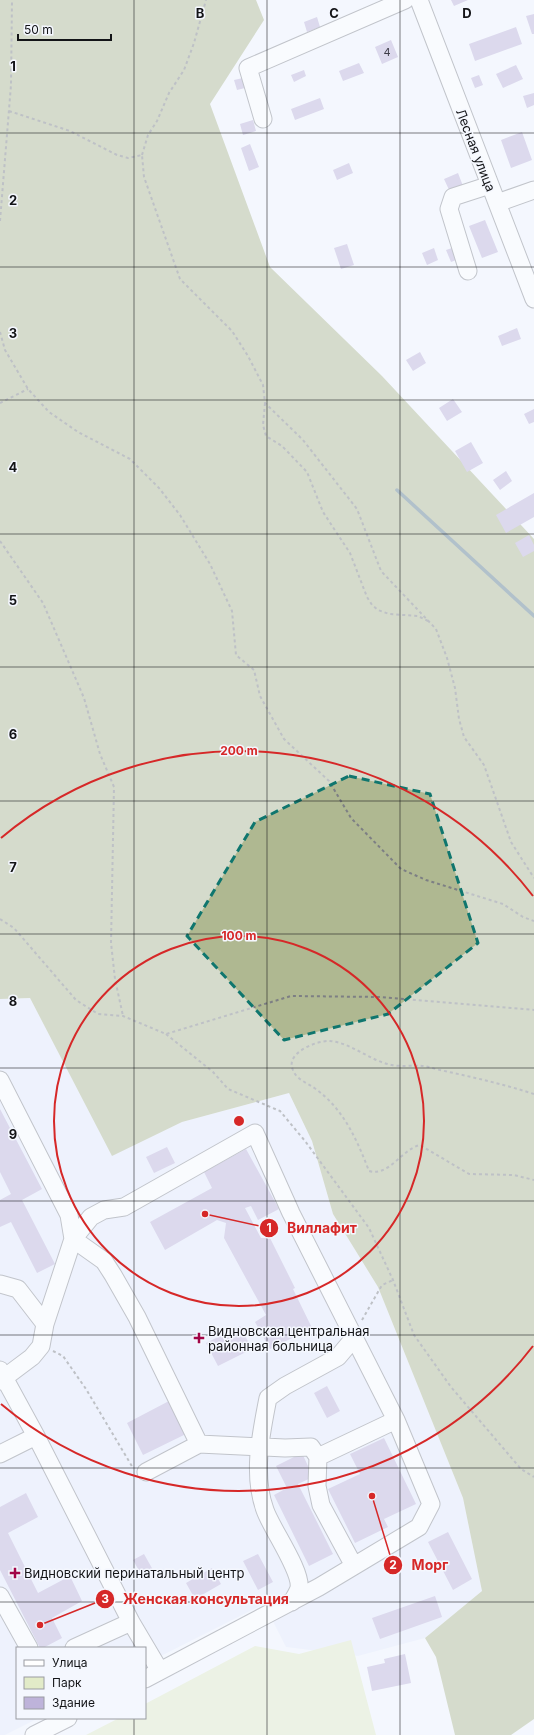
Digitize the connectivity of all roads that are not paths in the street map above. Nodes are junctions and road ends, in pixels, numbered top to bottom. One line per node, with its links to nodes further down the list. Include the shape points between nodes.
1 (405, 0): 3 (street, via 248,68)
2 (419, 0): 4 (street, Лесная улица)
3 (263, 119)
4 (490, 185): 6 (street, Лесная улица); 7 (street, via 453,197 449,209)
5 (534, 190): 6 (street)
6 (497, 203): 8 (street, Лесная улица)
7 (468, 270)
8 (534, 299)
9 (0, 1080): 10 (street, via 69,1215)
10 (73, 1239): 12 (street); 13 (street, via 91,1217 104,1210 124,1207 255,1133 291,1213); 17 (street, via 104,1261 113,1275 137,1317)
11 (0, 1284): 12 (street, via 18,1289)
12 (45, 1324): 14 (street, via 41,1346 32,1358)
13 (354, 1338): 15 (street); 18 (street, via 338,1357 268,1398)
14 (2, 1376): 16 (street)
15 (396, 1420): 20 (street); 22 (street, via 431,1504 419,1527)
16 (36, 1436): 19 (street); 25 (street)
17 (199, 1444): 18 (street); 21 (street)
18 (259, 1445): 20 (street, via 311,1447); 24 (street, via 259,1485 265,1510 297,1574 299,1588)
19 (0, 1454)
20 (318, 1457): 22 (street, via 318,1495)
21 (146, 1472)
22 (354, 1566): 24 (street)
23 (0, 1596): 26 (street)
24 (292, 1602): 30 (street)
25 (131, 1622): 27 (street); 29 (street)
26 (27, 1647)
27 (76, 1647)
28 (146, 1647): 30 (street)
29 (146, 1647)
30 (160, 1671): 31 (street)
31 (146, 1678)
32 (66, 1719): 33 (street)
33 (34, 1735)

